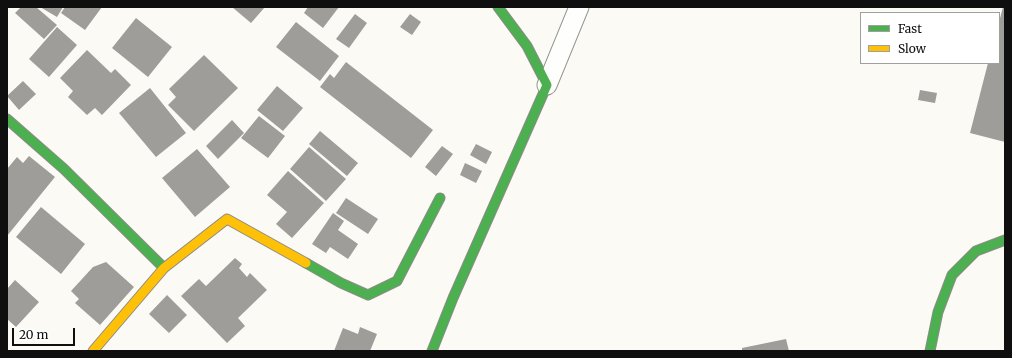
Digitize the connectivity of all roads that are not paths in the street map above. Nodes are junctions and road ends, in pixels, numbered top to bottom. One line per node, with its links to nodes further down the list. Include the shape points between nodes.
1 (498, 7): 3 (street, via 527,46)
2 (579, 7): 3 (street)
3 (547, 85): 9 (street)
4 (7, 119): 7 (street, via 64,169)
5 (440, 198): 7 (street, via 397,281 368,295 341,283 227,218)
6 (1005, 240): 10 (street, via 976,251 952,275 938,312)
7 (164, 268): 8 (street)
8 (93, 351)
9 (432, 351)
10 (930, 351)

